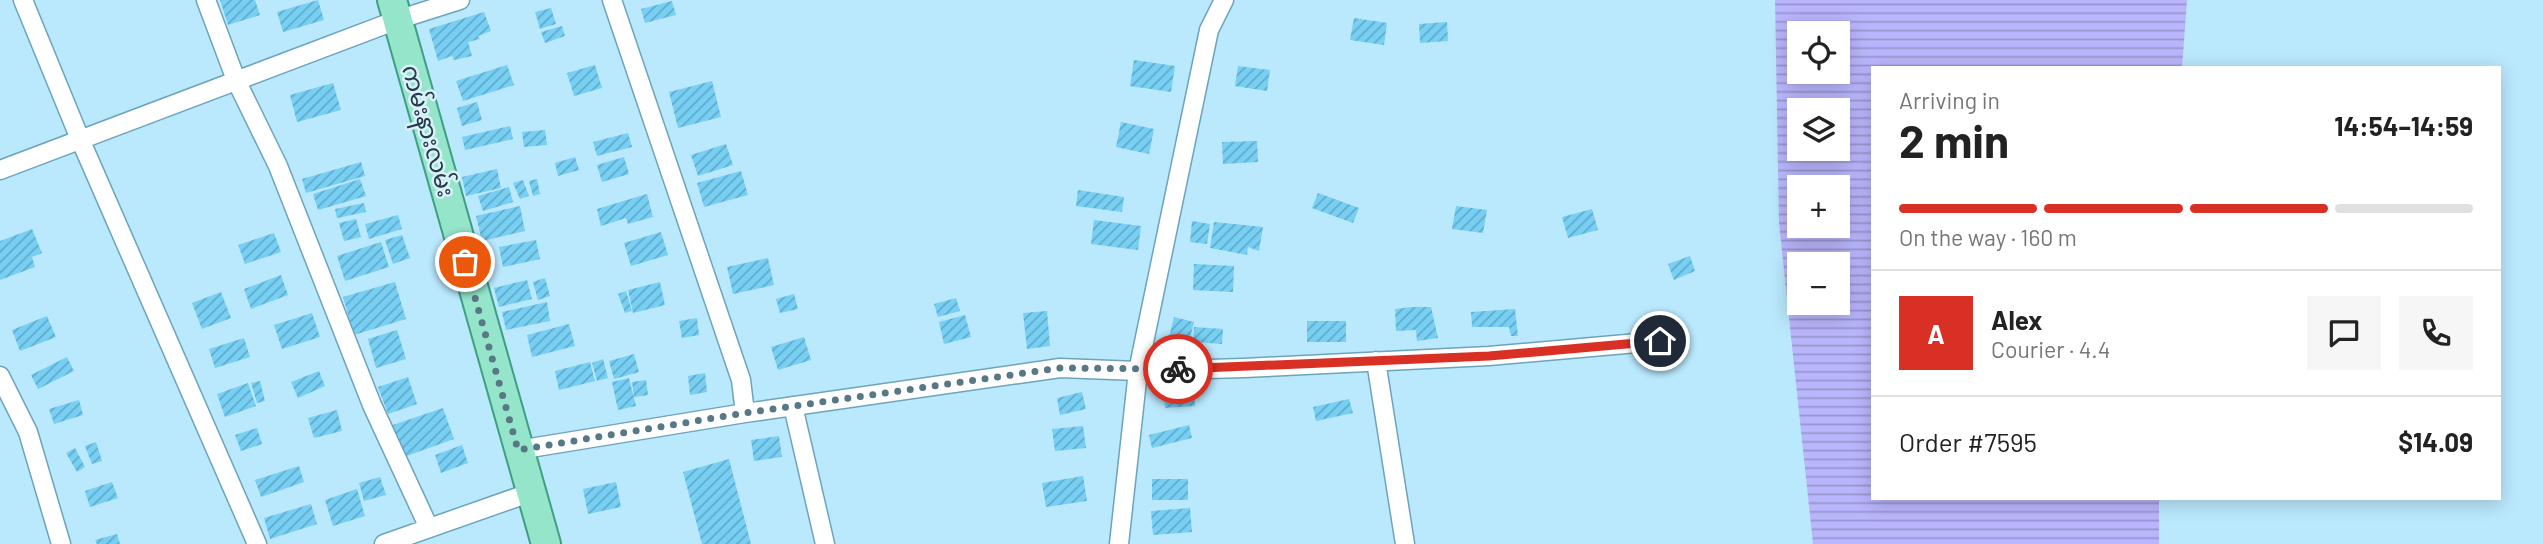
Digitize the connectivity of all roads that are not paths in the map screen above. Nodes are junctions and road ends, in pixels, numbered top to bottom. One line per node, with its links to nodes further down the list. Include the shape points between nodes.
1 (23, 0): 8 (street)
2 (206, 0): 7 (street)
3 (460, 0): 6 (street)
4 (612, 0): 15 (street, via 741,380)
5 (1224, 0): 12 (street, via 1209,30)
6 (395, 10): 7 (street); 16 (main road, ကမ်းနားလမ်း)
7 (236, 80): 8 (street); 18 (street, via 278,166 372,405)
8 (80, 139): 9 (street); 20 (street)
9 (0, 170)
10 (1660, 341): 11 (street)
11 (1376, 361): 12 (street); 25 (street)
12 (1138, 371): 14 (street, via 1060,368); 24 (street)
13 (0, 376): 19 (street, via 28,432)
14 (793, 406): 15 (street); 23 (street)
15 (745, 413): 16 (street)
16 (518, 450): 17 (main road, ကမ်းနားလမ်း)
17 (532, 492): 18 (street); 22 (main road, ကမ်းနားလမ်း)
18 (429, 527): 21 (street)
19 (61, 544)
20 (257, 544)
21 (384, 544)
22 (546, 544)
23 (825, 544)
24 (1119, 544)
25 (1405, 544)

